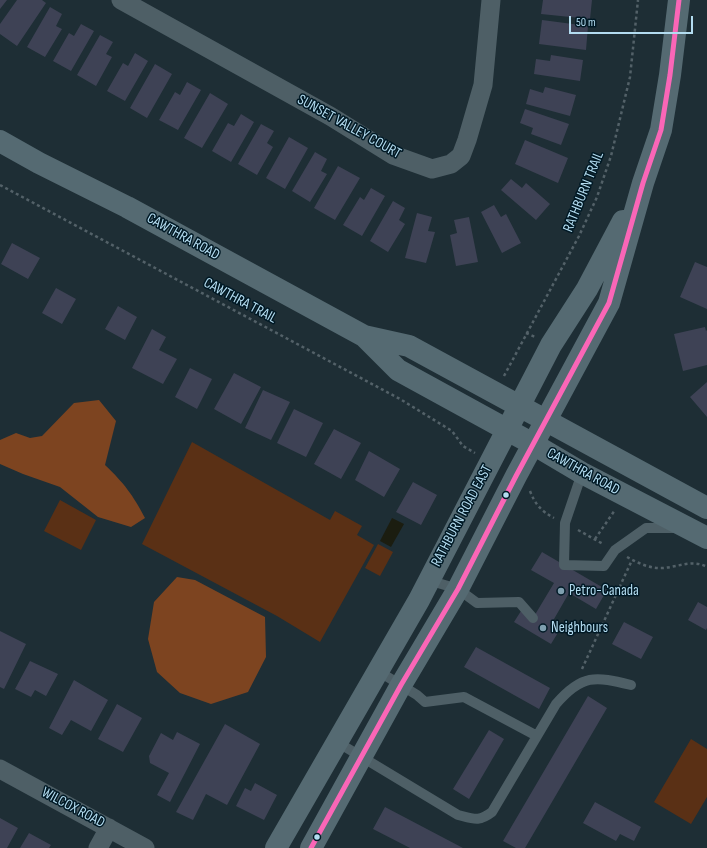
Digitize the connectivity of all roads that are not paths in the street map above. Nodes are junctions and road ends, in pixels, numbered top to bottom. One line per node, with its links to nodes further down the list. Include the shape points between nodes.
1 (121, 0): 2 (street, SUNSET VALLEY COURT, via 330,116 393,155 432,169 450,164 461,156 467,140 483,85)
2 (491, 0)
3 (679, 0): 5 (street, RATHBURN ROAD EAST, via 661,130)
4 (0, 141): 6 (street, CAWTHRA ROAD, via 127,206)
5 (643, 183): 7 (street, RATHBURN ROAD EAST, via 587,289 551,345); 8 (street, RATHBURN ROAD EAST, via 609,303)
6 (364, 336): 7 (street, CAWTHRA ROAD, via 409,346); 9 (street, CAWTHRA ROAD, via 398,370)
7 (520, 406): 8 (street, CAWTHRA ROAD); 9 (street, RATHBURN ROAD EAST)
8 (546, 420): 10 (street, RATHBURN ROAD EAST); 12 (street, CAWTHRA ROAD)
9 (507, 430): 10 (street, CAWTHRA ROAD); 15 (street, RATHBURN ROAD EAST)
10 (533, 444): 11 (street, CAWTHRA ROAD); 16 (street, RATHBURN ROAD EAST)
11 (582, 473): 13 (street, CAWTHRA ROAD); 13 (lane, via 565,523 564,565 604,566 615,550 646,528)
12 (707, 508)
13 (686, 528): 14 (street, CAWTHRA ROAD)
14 (707, 538)
15 (428, 580): 16 (lane); 18 (street, RATHBURN ROAD EAST)
16 (458, 589): 17 (lane, via 477,603 518,602); 19 (street, RATHBURN ROAD EAST)
17 (533, 618)
18 (378, 670): 19 (lane); 22 (street, RATHBURN ROAD EAST)
19 (401, 685): 21 (lane, via 425,702 464,698); 23 (street, RATHBURN ROAD EAST)
20 (631, 685): 21 (lane, via 601,679 579,683 566,692 556,704)
21 (537, 736): 23 (lane, via 492,812 484,818 472,819 458,815)
22 (337, 742): 23 (lane); 28 (street, RATHBURN ROAD EAST)
23 (361, 757): 29 (street, RATHBURN ROAD EAST)
24 (0, 769): 25 (street, WILCOX ROAD)
25 (109, 828): 26 (street); 27 (street, WILCOX ROAD)
26 (98, 848)
27 (145, 848)
28 (276, 848)
29 (311, 848)

